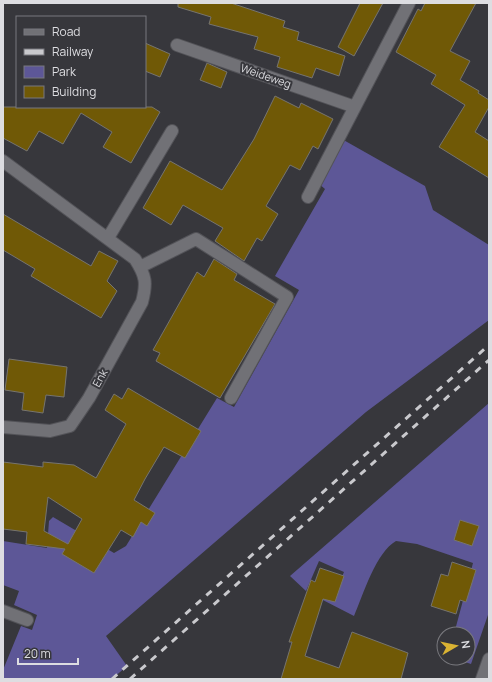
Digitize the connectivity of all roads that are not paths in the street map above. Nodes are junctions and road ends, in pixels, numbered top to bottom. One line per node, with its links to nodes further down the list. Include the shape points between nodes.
1 (409, 3): 3 (street)
2 (177, 45): 3 (street, Weideweg)
3 (355, 107): 6 (street)
4 (172, 131): 7 (street)
5 (3, 161): 7 (street, Enk)
6 (308, 197)
7 (108, 238): 8 (street, Enk, via 135,259)
8 (140, 267): 9 (street, via 196,239 287,297); 10 (street, Enk, via 145,277 146,290 142,302 89,398 70,426 50,431)
9 (231, 398)
10 (3, 427)
11 (3, 611): 12 (street)
12 (27, 620)
13 (489, 659): 14 (street)
14 (482, 679)

